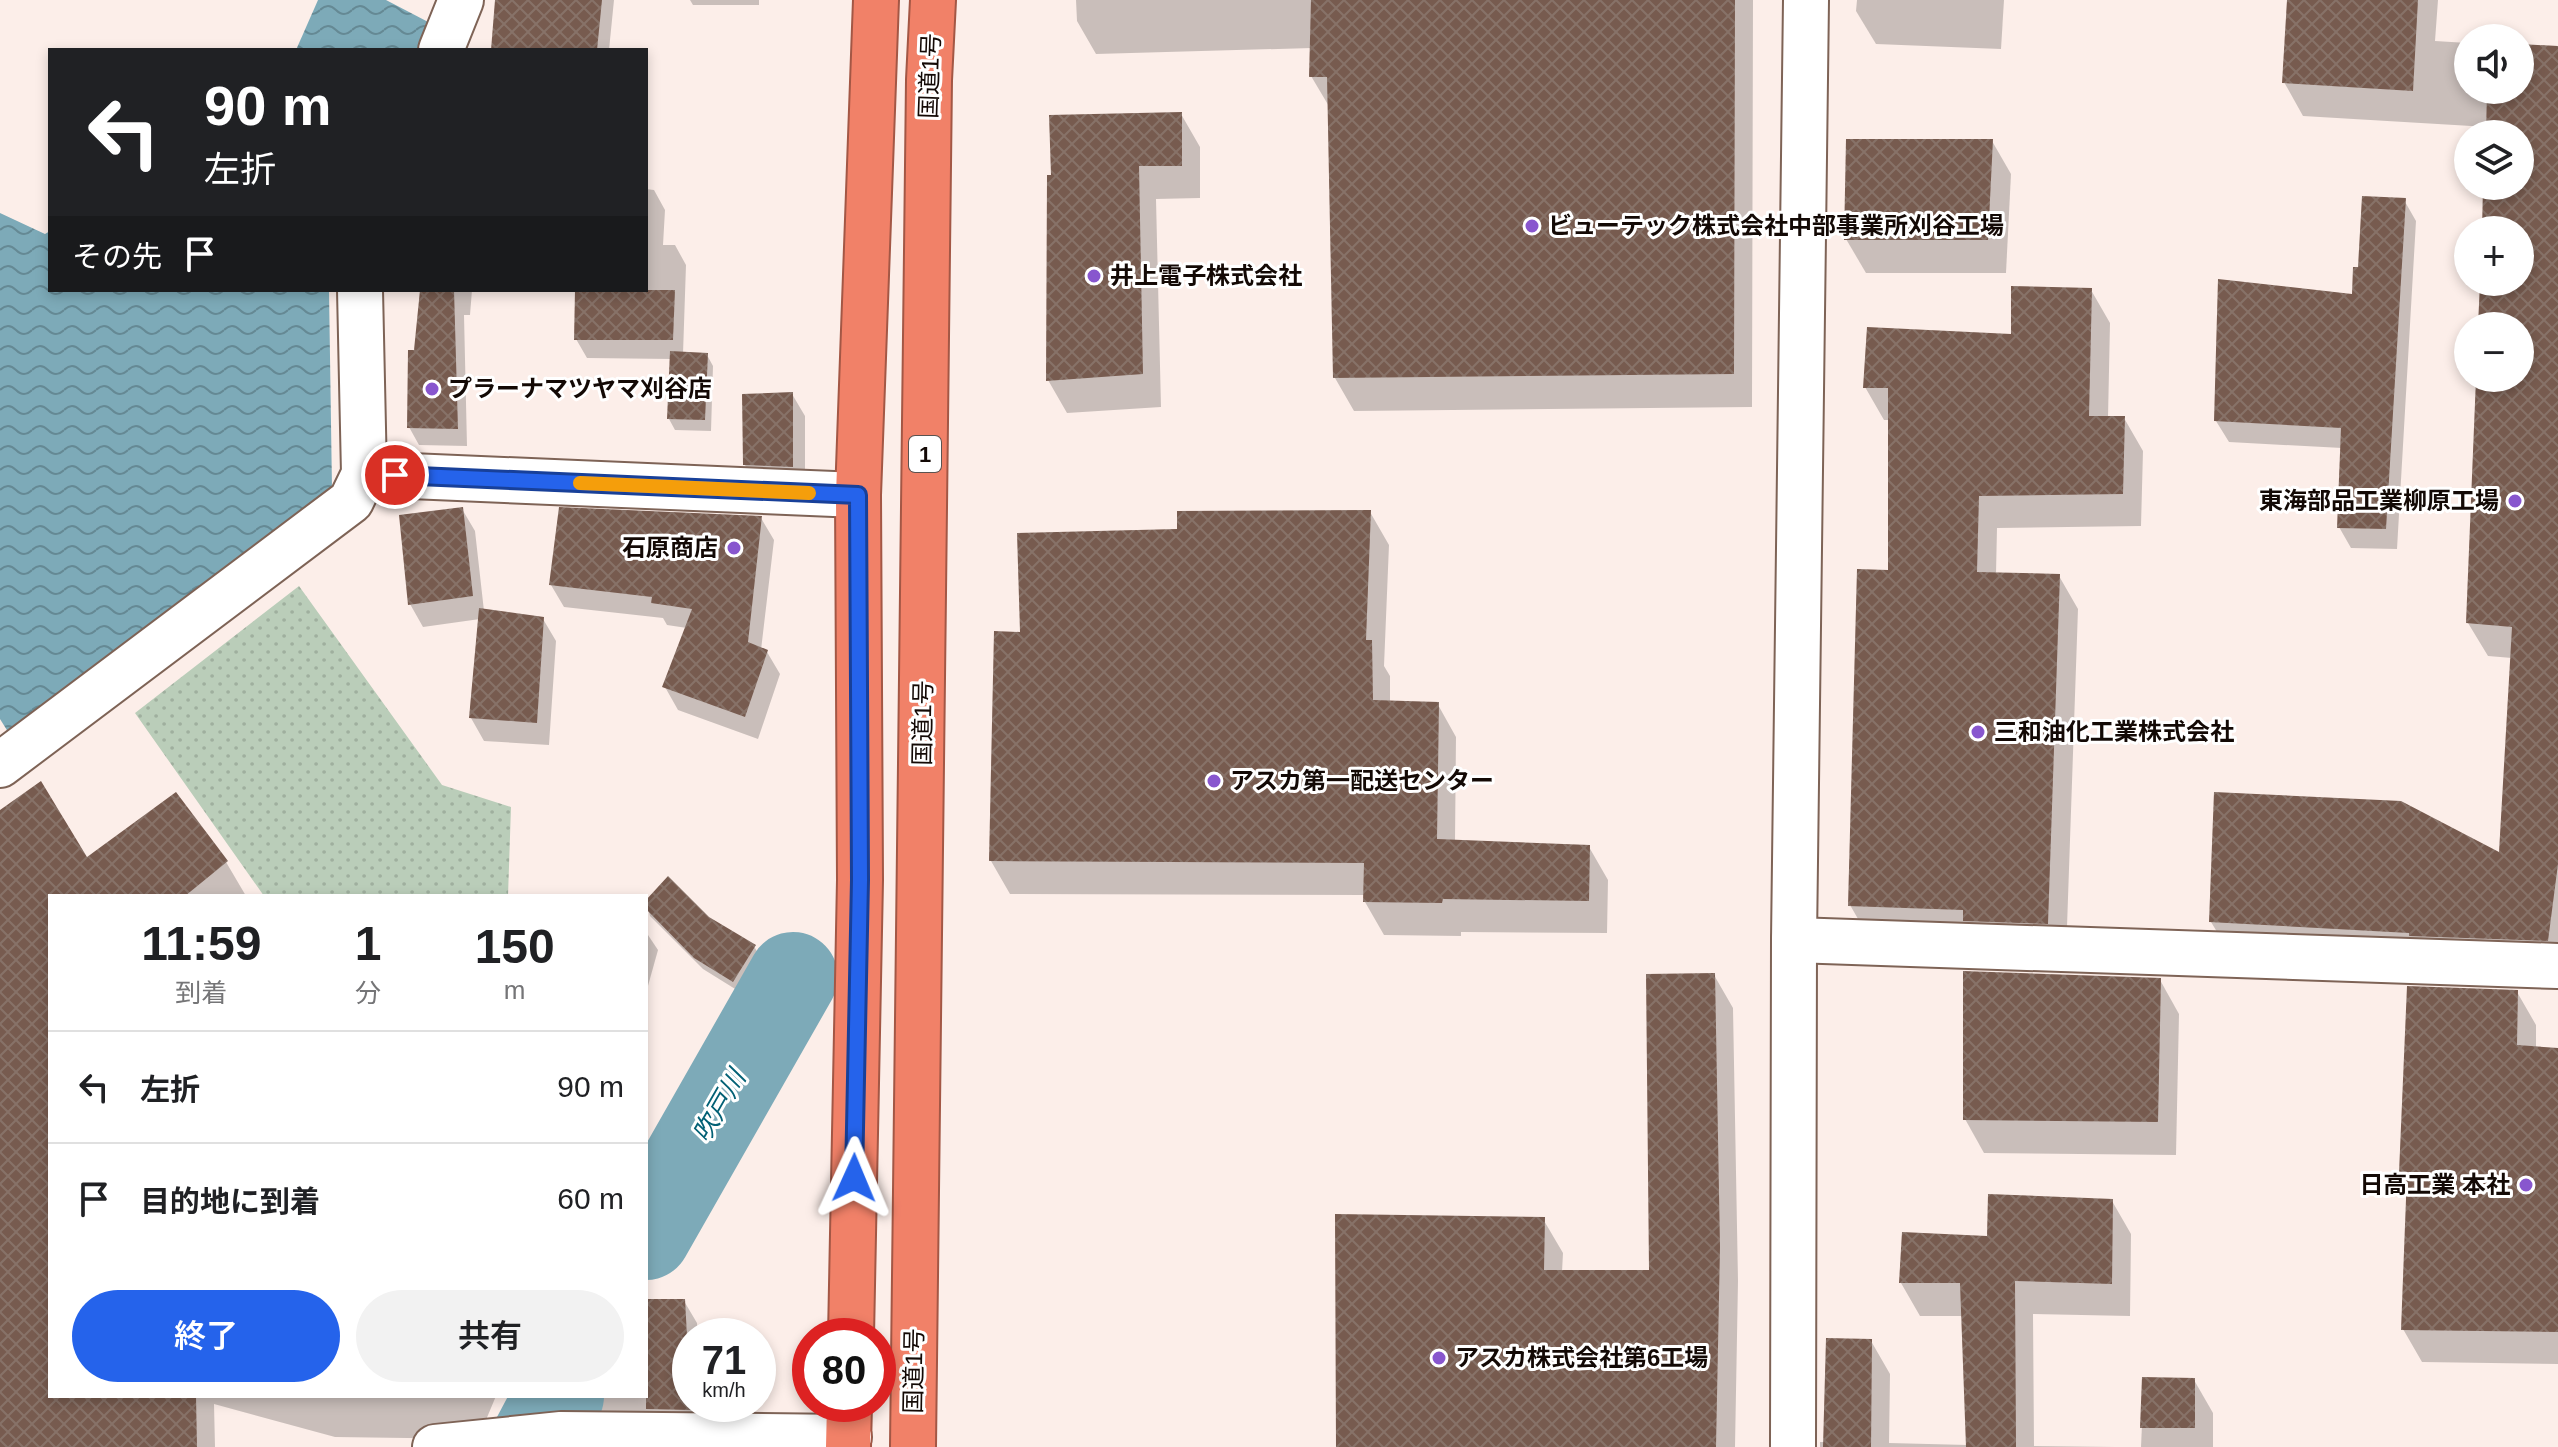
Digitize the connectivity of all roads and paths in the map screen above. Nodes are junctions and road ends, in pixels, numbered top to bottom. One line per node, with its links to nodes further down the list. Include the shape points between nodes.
1 (461, 0): 5 (street)
2 (876, 0): 8 (highway)
3 (933, 0): 15 (highway, 国道1号 / 1)
4 (1806, 0): 10 (street)
5 (442, 48)
6 (360, 292): 7 (street)
7 (364, 474): 8 (street); 9 (street, via 351,501)
8 (858, 495): 12 (highway, via 860,880)
9 (0, 765)
10 (1794, 940): 11 (street); 16 (street)
11 (2558, 966)
12 (851, 1318)
13 (849, 1429): 14 (street, via 561,1434)
14 (470, 1444)
15 (913, 1447)
16 (1793, 1447)

